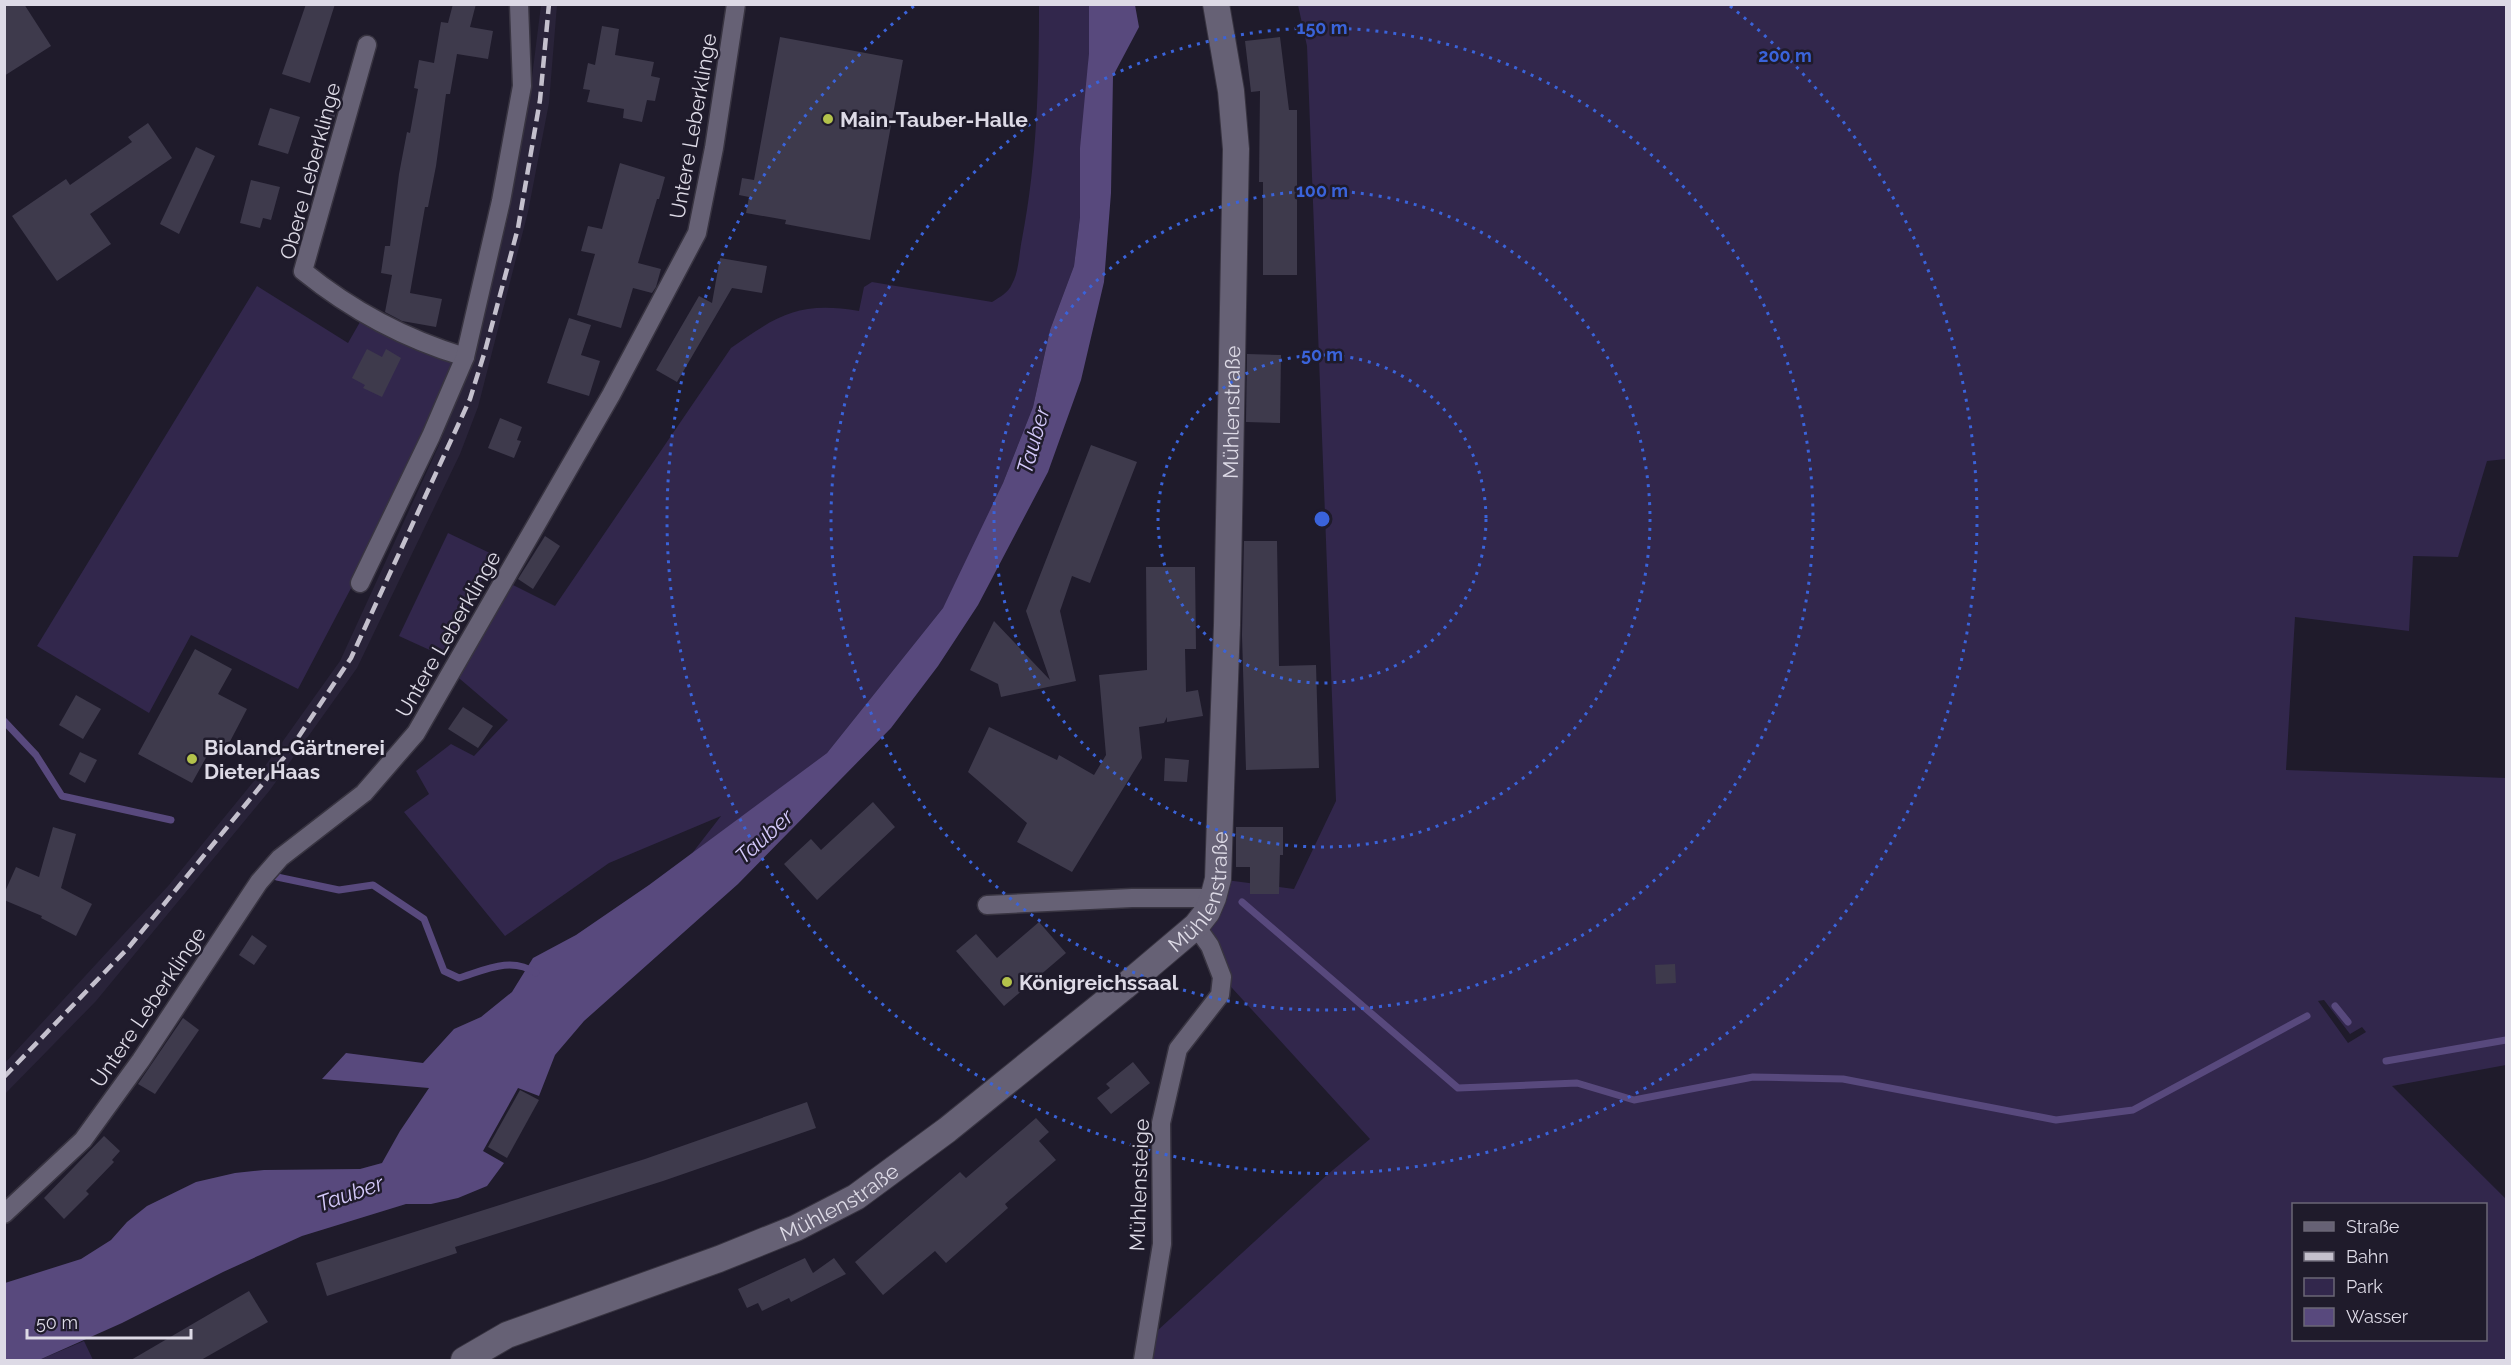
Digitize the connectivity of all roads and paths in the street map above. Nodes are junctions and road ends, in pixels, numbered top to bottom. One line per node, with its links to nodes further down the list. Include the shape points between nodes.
1 (512, 4): 4 (street)
2 (736, 4): 11 (street, Untere Leberklinge, via 697,233 611,395 416,733 364,793 280,858 259,882 83,1140)
3 (1216, 4): 8 (main road, Mühlenstraße, via 1236,149 1227,637 1218,879)
4 (518, 14): 6 (street, via 522,86 501,201)
5 (367, 45): 6 (street, Obere Leberklinge, via 303,271 364,315 435,348)
6 (465, 357): 7 (street)
7 (360, 583)
8 (1213, 898): 9 (street); 10 (main road, Mühlenstraße)
9 (987, 905)
10 (1196, 926): 12 (main road, Mühlenstraße, via 947,1130 856,1197 796,1228 719,1259 507,1335); 13 (street, Mühlensteige, via 1210,946 1222,977 1220,995 1178,1049 1161,1123 1162,1244)
11 (4, 1214)
12 (464, 1360)
13 (1143, 1360)

